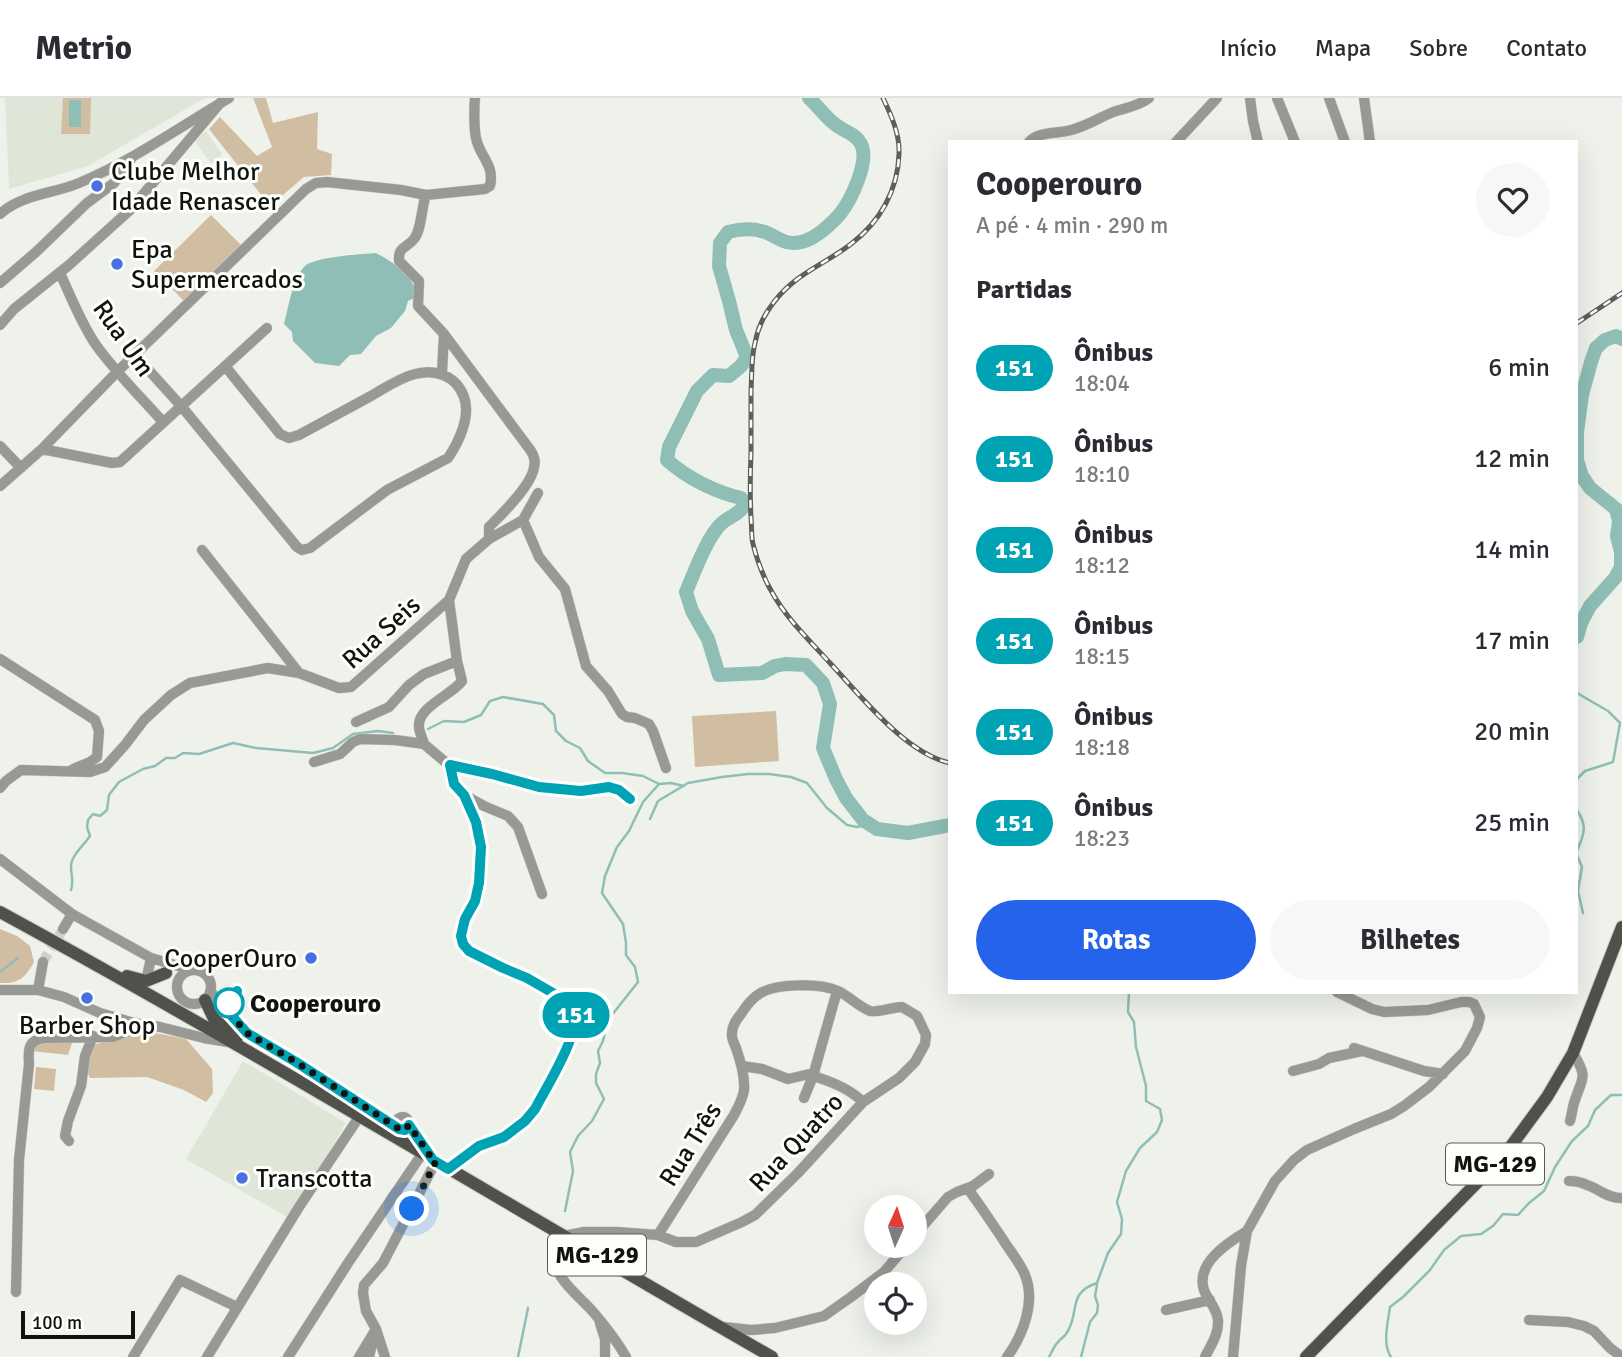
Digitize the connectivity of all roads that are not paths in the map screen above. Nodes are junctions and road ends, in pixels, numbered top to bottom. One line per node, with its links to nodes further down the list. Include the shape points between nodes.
1 (475, 98): 16 (street, via 476,139 489,165 491,186)
2 (1149, 98): 9 (street, via 1071,130)
3 (1217, 98): 10 (street)
4 (1250, 98): 11 (street)
5 (1277, 98): 12 (street)
6 (1329, 98): 13 (street)
7 (1364, 98): 14 (street)
8 (225, 100): 15 (street); 18 (street, via 130,210)
9 (1031, 140)
10 (1178, 140)
11 (1258, 140)
12 (1294, 140)
13 (1345, 140)
14 (1370, 140)
15 (133, 156): 17 (street, via 78,184 34,195); 19 (street, via 114,183)
16 (426, 195): 22 (street, via 414,239 402,247 398,261 419,281 418,306); 23 (street, via 316,183)
17 (0, 214)
18 (60, 273): 20 (street); 25 (street, Rua Um, via 95,344)
19 (0, 284)
20 (0, 325)
21 (267, 328): 24 (street)
22 (444, 334): 26 (street); 35 (street, via 534,458 532,475 489,527)
23 (135, 355): 25 (street); 27 (street)
24 (225, 366): 26 (street, via 280,434 289,438 404,378); 27 (street)
25 (118, 372): 28 (street, Rua Um); 30 (street)
26 (442, 373): 27 (street, via 456,383 466,409 448,458 387,489 302,550)
27 (182, 407): 28 (street)
28 (163, 422): 30 (street, via 120,463)
29 (0, 446): 31 (street)
30 (42, 449): 31 (street)
31 (22, 468): 32 (street)
32 (0, 486)
33 (538, 493): 34 (street)
34 (523, 520): 35 (street); 45 (street, via 539,557 565,589 586,666 622,714 649,724)
35 (489, 540): 37 (street, via 466,559)
36 (202, 551): 40 (street)
37 (449, 600): 39 (street); 40 (street, Rua Seis, via 351,687 339,688)
38 (0, 659): 46 (street, via 95,720 97,757)
39 (457, 661): 41 (street, via 424,674 389,707); 42 (street, via 462,681 457,689 432,704 420,718)
40 (299, 673): 46 (street, via 268,668 190,683 144,720 105,768)
41 (356, 722)
42 (424, 744): 43 (street, via 360,739 340,754); 44 (street)
43 (314, 762)
44 (450, 765): 48 (street, via 454,784); 49 (street, via 539,787 581,791 609,787)
45 (666, 768)
46 (67, 772): 47 (street, via 21,770)
47 (0, 788)
48 (464, 795): 51 (street, via 515,823); 88 (street, via 480,835 481,860 475,901 461,936 463,944 572,1004 576,1014 569,1043 530,1116 504,1137 479,1146)
49 (630, 799)
50 (0, 859): 53 (street)
51 (542, 894)
52 (0, 912): 56 (main road, MG-129)
53 (72, 914): 55 (street); 57 (street)
54 (1622, 927): 75 (main road, MG-129)
55 (63, 929)
56 (85, 958): 61 (main road); 69 (main road, MG-129)
57 (151, 958): 59 (street); 60 (street); 61 (street)
58 (43, 962): 64 (street)
59 (192, 970): 62 (street); 68 (street, via 208,978)
60 (166, 973): 61 (main road); 62 (street)
61 (146, 981)
62 (177, 983): 68 (street, via 183,1001)
63 (0, 990): 64 (street)
64 (38, 990): 71 (street)
65 (237, 991): 70 (street, via 229,1000)
66 (838, 991): 77 (street, Rua Três, via 780,986 750,1001 732,1032); 79 (street); 82 (street, Rua Quatro, via 870,1011 908,1009 926,1035 923,1050 908,1071)
67 (1341, 994): 80 (street, via 1384,1012 1428,1010 1465,1001 1474,1004 1480,1017 1477,1028 1465,1051)
68 (208, 1000): 70 (street); 70 (street); 72 (main road)
69 (181, 1013): 72 (main road); 74 (main road, MG-129)
70 (230, 1014): 85 (street, via 247,1033 383,1118)
71 (134, 1023): 73 (street, via 113,1037); 74 (street)
72 (222, 1026): 76 (main road)
73 (93, 1036): 86 (street, via 66,1128); 98 (street, via 38,1039 30,1048 19,1160)
74 (232, 1042): 76 (main road, MG-129)
75 (1573, 1053): 84 (street, via 1584,1079); 118 (main road, MG-129, via 1506,1153)
76 (273, 1066): 83 (main road, MG-129)
77 (742, 1066): 79 (street, via 788,1079); 96 (street, Rua Três, via 744,1093 734,1115)
78 (1293, 1071): 80 (street, via 1358,1049)
79 (813, 1074): 81 (street); 82 (street)
80 (1443, 1074): 94 (street, via 1404,1107 1294,1160 1275,1181)
81 (804, 1098)
82 (863, 1102): 96 (street, Rua Quatro, via 755,1215 696,1242)
83 (359, 1117): 87 (main road, MG-129); 100 (street)
84 (1570, 1121)
85 (401, 1124): 87 (main road)
86 (69, 1141)
87 (430, 1158): 88 (main road, MG-129); 105 (street, via 383,1263 364,1285 366,1311); 108 (street, via 348,1263)
88 (448, 1169): 95 (main road, MG-129)
89 (989, 1174): 91 (street)
90 (1569, 1181): 92 (street)
91 (968, 1189): 93 (street, via 948,1197); 115 (street, via 1025,1273 1026,1324)
92 (1621, 1200)
93 (928, 1220)
94 (1247, 1231): 99 (street, via 1209,1263 1203,1282); 117 (street)
95 (564, 1236): 96 (street, Rua Quatro, via 584,1232); 102 (street, via 555,1252 562,1280); 104 (main road, MG-129)
96 (657, 1236)
97 (896, 1258): 104 (street, via 824,1316 775,1328)
98 (16, 1292)
99 (1210, 1300): 101 (street); 116 (street, via 1218,1328)
100 (237, 1307): 106 (street, via 180,1280); 107 (street)
101 (1166, 1310)
102 (599, 1319): 112 (street); 113 (street)
103 (1529, 1320): 119 (street, via 1584,1326)
104 (720, 1327): 114 (main road, MG-129)
105 (376, 1329): 109 (street); 110 (street); 111 (street)
106 (133, 1357)
107 (207, 1357)
108 (288, 1357)
109 (359, 1357)
110 (369, 1357)
111 (385, 1357)
112 (605, 1357)
113 (626, 1357)
114 (772, 1357)
115 (1007, 1357)
116 (1205, 1357)
117 (1233, 1357)
118 (1306, 1357)
119 (1622, 1357)

